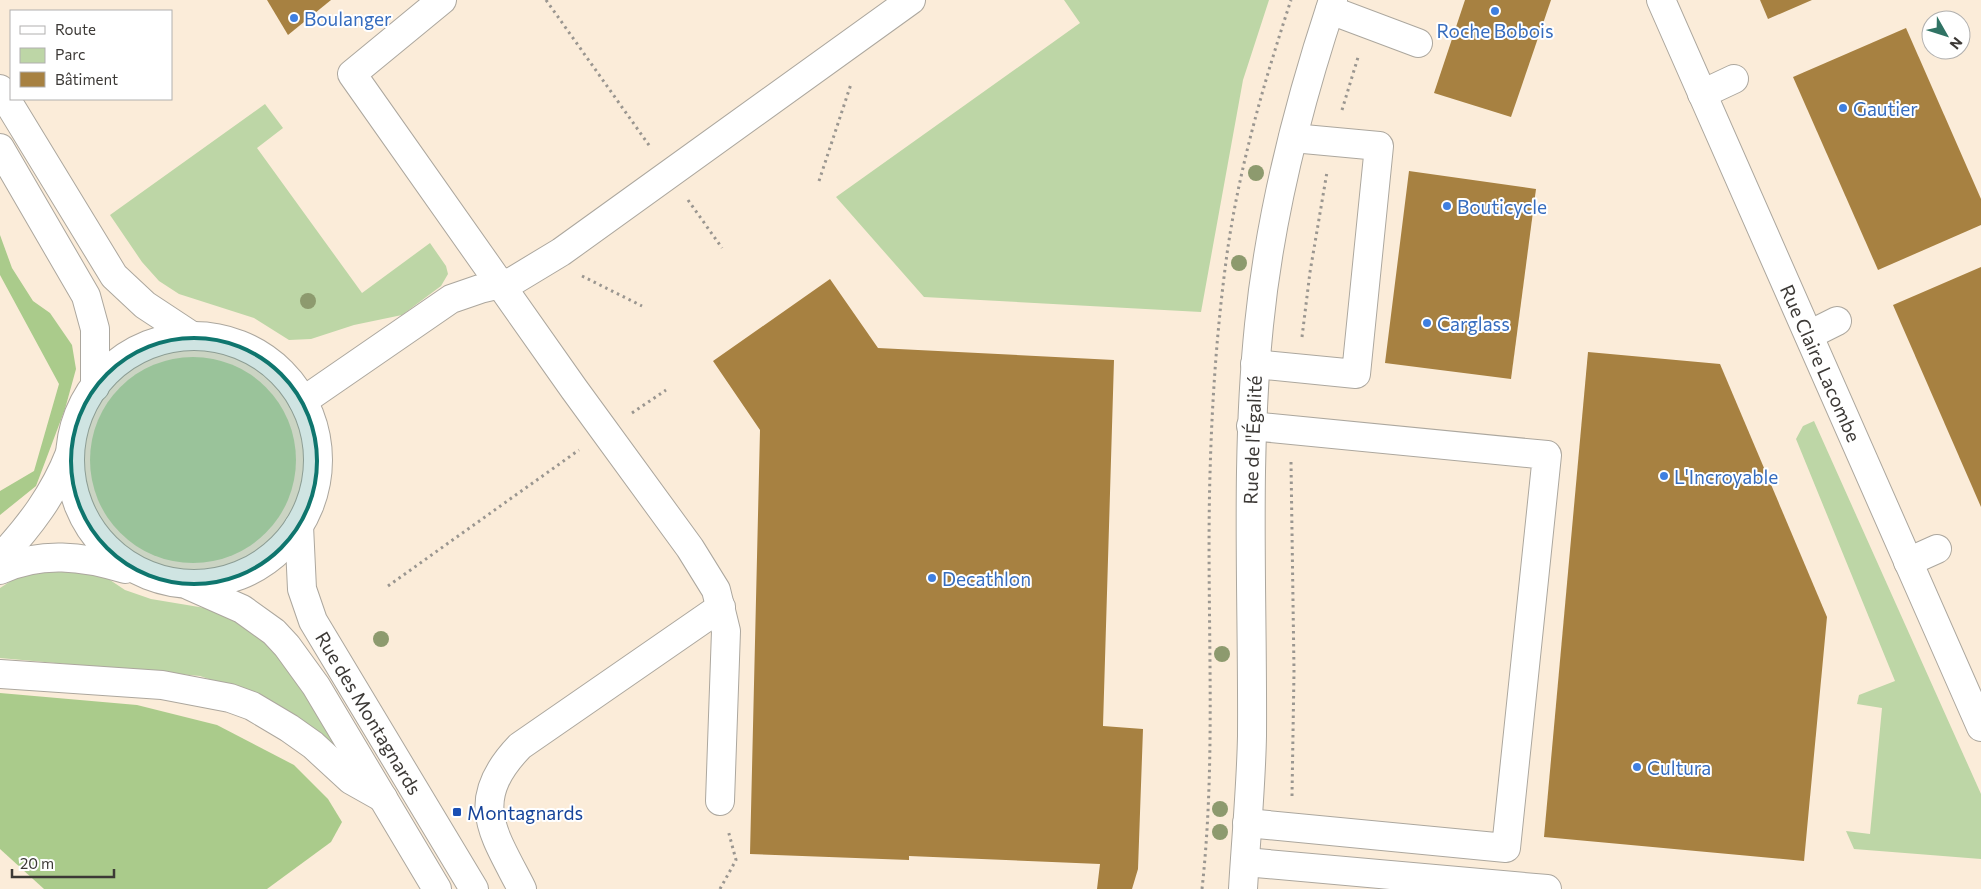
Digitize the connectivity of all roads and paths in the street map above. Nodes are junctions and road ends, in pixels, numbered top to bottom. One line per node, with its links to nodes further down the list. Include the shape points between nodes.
1 (442, 0): 16 (street, via 352,74)
2 (546, 0): 13 (path)
3 (911, 0): 13 (street)
4 (1661, 0): 10 (street, Rue Claire Lacombe)
5 (1332, 5): 6 (street); 11 (street, Rue de l'Égalité)
6 (1418, 43)
7 (1734, 79): 10 (street)
8 (852, 82): 14 (path)
9 (0, 89): 19 (street, via 114,276 145,305)
10 (1702, 94): 18 (street, Rue Claire Lacombe)
11 (1292, 138): 20 (street, Rue de l'Égalité, via 1268,257); 20 (street, via 1379,146 1356,374)
12 (0, 148): 21 (street, via 86,296 95,328)
13 (670, 174): 15 (path); 16 (street, via 561,252)
14 (819, 180)
15 (722, 248)
16 (503, 286): 23 (street, via 480,289 451,299); 25 (street)
17 (1837, 321): 18 (street)
18 (1809, 335): 30 (street, Rue Claire Lacombe)
19 (192, 336): 21 (street, via 164,340 137,350 114,366); 23 (street, via 219,339 257,353 278,369)
20 (1255, 364): 24 (street, Rue de l'Égalité)
21 (94, 387): 26 (street, via 80,411)
22 (666, 390): 25 (path)
23 (303, 401): 27 (street, via 316,438 318,464 311,502)
24 (1251, 426): 40 (street, Rue de l'Égalité, via 1252,736); 40 (street, via 1546,455 1506,848)
25 (606, 432): 34 (path); 35 (street, via 704,569)
26 (70, 452): 29 (street, via 54,489 35,519); 32 (street, via 74,494 93,532 112,554)
27 (299, 526): 33 (street, via 273,556 251,571 226,580); 43 (street, Rue des Montagnards, via 302,589 313,621)
28 (1937, 549): 30 (street)
29 (0, 558)
30 (1908, 562): 37 (street, Rue Claire Lacombe)
31 (0, 570): 32 (street, via 31,560 62,557 93,559)
32 (148, 576): 33 (street)
33 (187, 584): 38 (street, Rue des Montagnards, via 242,609 274,632 287,646 316,686)
34 (388, 586)
35 (721, 607): 39 (street, via 726,631); 44 (street, via 520,746 506,761 495,780 489,801 490,823)
36 (0, 674): 38 (street, via 162,685 230,698 252,706 289,728 351,780)
37 (1981, 727)
38 (383, 798): 42 (street, Rue des Montagnards)
39 (720, 801): 45 (path, via 736,860)
40 (1248, 823): 41 (street, Rue de l'Égalité)
41 (1245, 862): 46 (street, Rue de l'Égalité); 47 (street)
42 (437, 889)
43 (474, 889)
44 (522, 889)
45 (720, 889)
46 (1243, 889)
47 (1547, 889)

